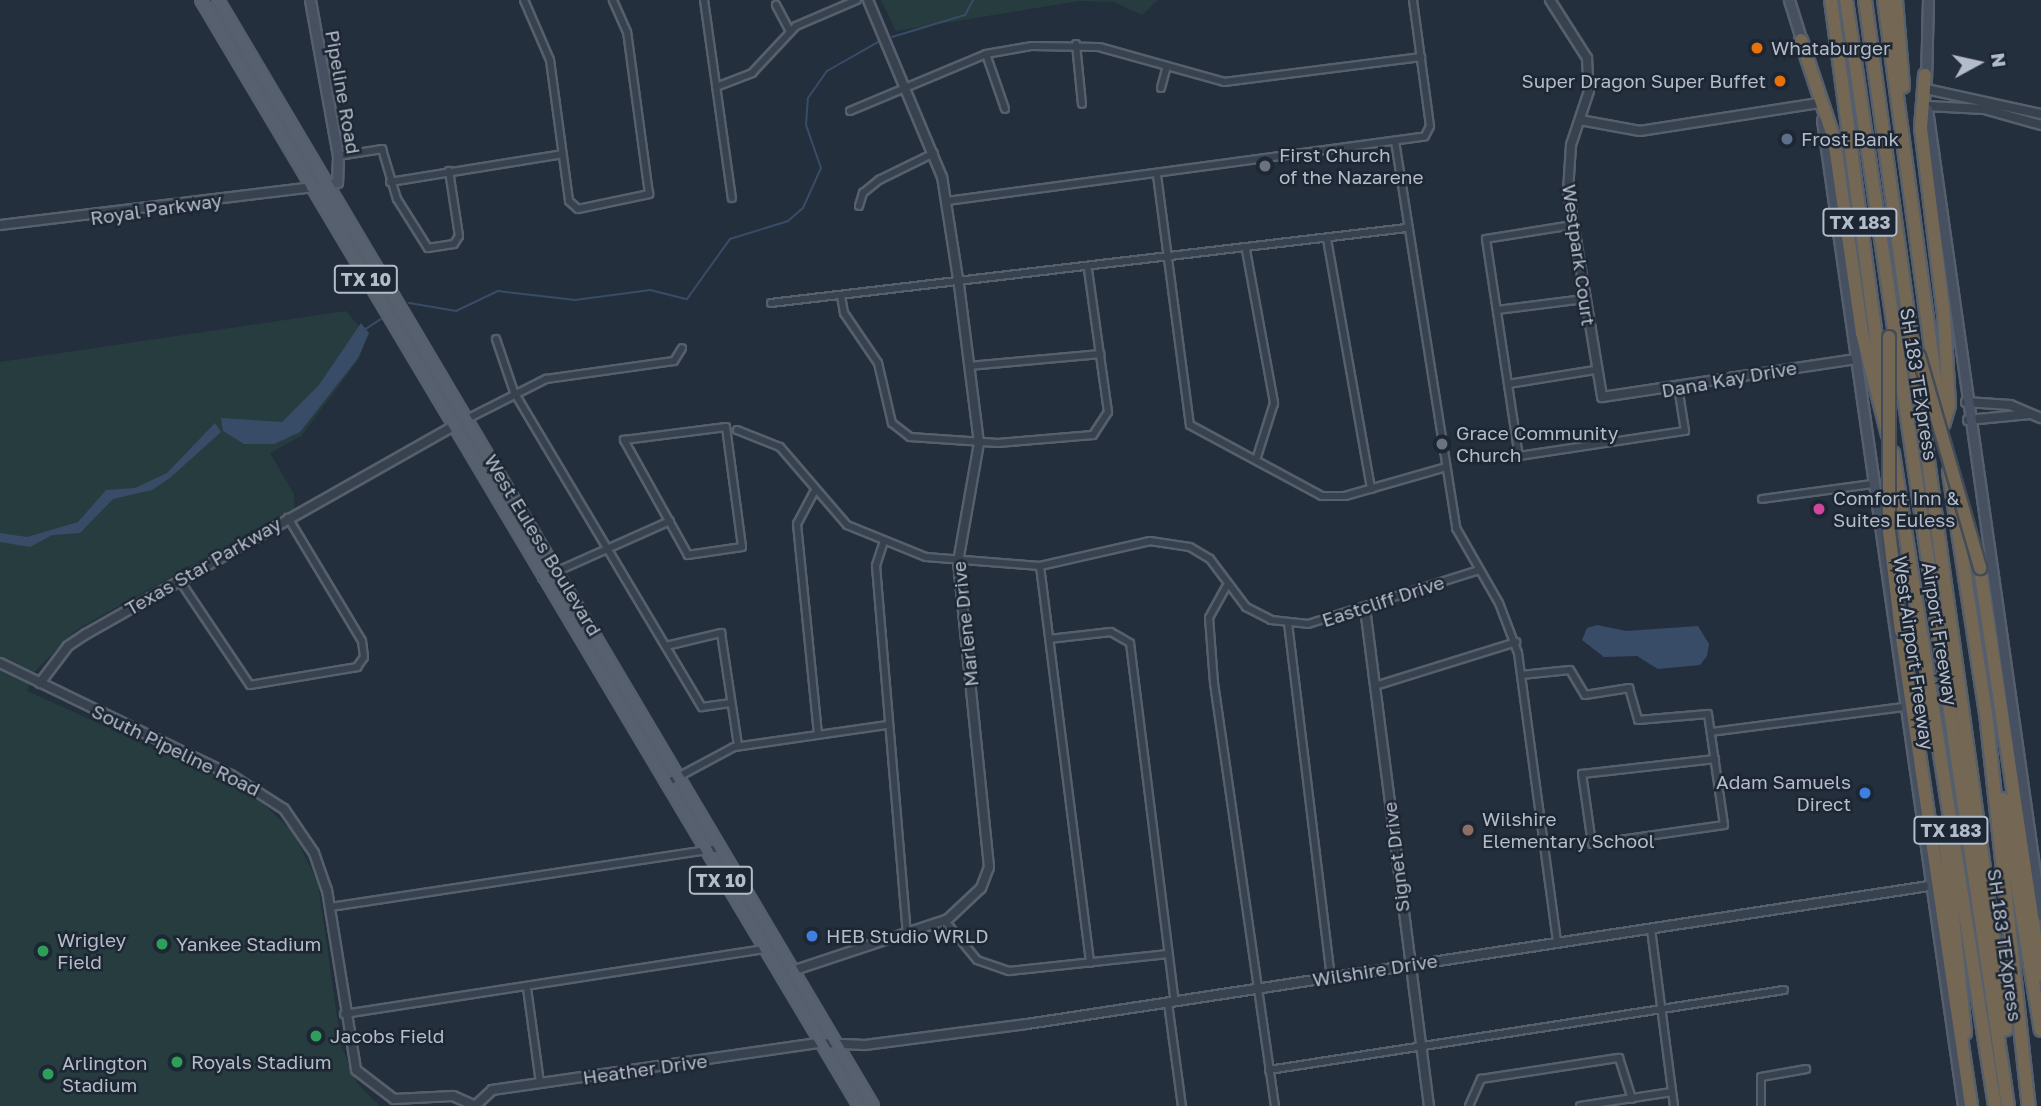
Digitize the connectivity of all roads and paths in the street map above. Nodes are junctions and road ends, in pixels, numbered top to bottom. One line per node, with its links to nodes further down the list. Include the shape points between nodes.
1 (201, 0): 21 (main road, West Euless Boulevard / TX 10)
2 (218, 0): 19 (main road, West Euless Boulevard / TX 10)
3 (310, 0): 47 (main road, Pipeline Road)
4 (524, 0): 46 (street, via 550,60)
5 (613, 0): 46 (street, via 627,33 649,194 574,208)
6 (704, 0): 29 (street)
7 (857, 0): 20 (street)
8 (868, 0): 28 (street, Marlene Drive)
9 (1413, 0): 25 (street)
10 (1550, 0): 41 (street, Westpark Court, via 1587,58 1589,91)
11 (1789, 0): 22 (main road, West Airport Freeway)
12 (1830, 0): 89 (highway, Airport Freeway / TX 183)
13 (1846, 0): 69 (highway, SH 183 TEXpress)
14 (1865, 0): 73 (highway, SH 183 TEXpress)
15 (1884, 0): 43 (highway, Airport Freeway / TX 183)
16 (1896, 0): 43 (highway, via 1904,96)
17 (1928, 0): 27 (main road)
18 (776, 5): 20 (street)
19 (235, 29): 21 (main road); 51 (main road, West Euless Boulevard / TX 10)
20 (790, 31): 29 (street, via 752,72)
21 (221, 33): 39 (main road, West Euless Boulevard / TX 10)
22 (1801, 40): 33 (main road, West Airport Freeway); 89 (highway, via 1834,139 1862,333)
23 (1076, 44): 24 (street); 26 (street); 34 (street)
24 (986, 54): 28 (street); 36 (street)
25 (1421, 57): 26 (street, via 1224,82); 44 (street, via 1430,127 1423,136)
26 (1166, 69): 30 (street)
27 (1926, 75): 31 (main road); 87 (highway, via 1921,128 1949,405)
28 (906, 86): 37 (street); 45 (street, Marlene Drive)
29 (716, 88): 53 (street)
30 (1161, 88)
31 (1926, 89): 32 (street); 35 (main road)
32 (1995, 101): 38 (street); 40 (street)
33 (1819, 103): 41 (street, via 1640,131); 74 (main road, West Airport Freeway)
34 (1082, 104)
35 (1927, 106): 38 (street); 81 (main road)
36 (1005, 109)
37 (850, 111)
38 (1992, 111): 42 (street)
39 (269, 114): 51 (main road, via 316,181); 52 (main road, West Euless Boulevard / TX 10)
40 (2041, 114)
41 (1580, 120): 57 (street, Westpark Court, via 1568,164)
42 (2041, 125)
43 (1900, 127): 87 (highway, Airport Freeway / TX 183)
44 (1395, 142): 49 (street); 58 (street)
45 (934, 153): 54 (street, Marlene Drive); 55 (street, via 879,180 863,193)
46 (562, 154): 48 (street)
47 (338, 156): 50 (street, via 382,149); 51 (main road, Pipeline Road, via 337,182)
48 (449, 171): 50 (street); 50 (street, via 458,236 454,244 428,248)
49 (1157, 175): 54 (street); 62 (street)
50 (390, 182)
51 (328, 185): 60 (main road, West Euless Boulevard / TX 10)
52 (312, 187): 56 (street, Royal Parkway); 60 (main road, via 325,194 353,239); 85 (main road, West Euless Boulevard / TX 10)
53 (732, 198)
54 (947, 201): 64 (street, Marlene Drive)
55 (859, 206)
56 (0, 225)
57 (1573, 225): 66 (street, Westpark Court); 68 (street, via 1486,239)
58 (1407, 228): 59 (street); 91 (street)
59 (1327, 239): 61 (street); 93 (street)
60 (361, 241): 83 (main road, West Euless Boulevard / TX 10)
61 (1246, 250): 62 (street); 90 (street, via 1274,403)
62 (1167, 260): 63 (street); 90 (street, via 1188,422)
63 (1088, 270): 64 (street); 72 (street)
64 (959, 285): 65 (street); 75 (street, Marlene Drive)
65 (841, 296): 67 (street); 88 (street, via 845,313 877,363 898,430 926,440)
66 (1584, 299): 68 (street); 76 (street, Westpark Court)
67 (771, 303)
68 (1497, 310): 77 (street)
69 (1891, 336): 172 (highway, bridge, via 1889,531); 174 (highway, SH 183 TEXpress)
70 (496, 339): 79 (street)
71 (682, 348): 79 (street, via 674,361 599,369)
72 (1100, 354): 75 (street); 88 (street, via 1108,412 1099,432)
73 (1916, 356): 116 (highway, SH 183 TEXpress); 143 (highway, bridge, via 1980,568)
74 (1856, 359): 78 (street, Dana Kay Drive); 92 (main road, West Airport Freeway)
75 (969, 366): 88 (street, Marlene Drive)
76 (1595, 370): 77 (street); 80 (street, Westpark Court)
77 (1508, 384): 78 (street, via 1519,456 1685,431)
78 (1678, 387): 80 (street, Dana Kay Drive)
79 (514, 392): 83 (street); 99 (street)
80 (1602, 397)
81 (1966, 402): 82 (street, via 2010,405); 84 (main road)
82 (2037, 416): 84 (street)
83 (467, 419): 85 (main road); 103 (main road, West Euless Boulevard / TX 10)
84 (1968, 420): 130 (main road)
85 (453, 426): 96 (street, Texas Star Parkway, via 323,505); 105 (main road, West Euless Boulevard / TX 10)
86 (737, 430): 94 (street, Eastcliff Drive, via 780,447)
87 (1942, 430): 119 (highway, Airport Freeway / TX 183)
88 (979, 443): 100 (street, Marlene Drive)
89 (1892, 444): 123 (highway, Airport Freeway / TX 183)
90 (1257, 457): 93 (street, via 1322,496)
91 (1446, 467): 93 (street); 102 (street, via 1456,528)
92 (1873, 484): 95 (street); 118 (main road, West Airport Freeway)
93 (1371, 489)
94 (814, 492): 98 (street, Eastcliff Drive, via 847,524); 122 (street, via 797,524)
95 (1762, 499)
96 (288, 518): 104 (street, Texas Star Parkway); 104 (street, via 362,641 364,657 357,667 250,685)
97 (670, 520): 97 (street, via 624,440 726,427 742,547 688,555); 99 (street)
98 (884, 541): 100 (street, Eastcliff Drive); 120 (street, via 876,566 888,679)
99 (605, 545): 103 (street); 111 (street)
100 (958, 562): 101 (street, Eastcliff Drive); 134 (street, Marlene Drive, via 989,867 981,888)
101 (1040, 566): 106 (street, Eastcliff Drive, via 1150,541 1200,553); 109 (street)
102 (1479, 570): 107 (street, Eastcliff Drive); 110 (street)
103 (555, 572): 105 (street); 126 (main road, West Euless Boulevard / TX 10)
104 (178, 578): 114 (street, Texas Star Parkway, via 68,646)
105 (542, 578): 127 (main road, West Euless Boulevard / TX 10)
106 (1226, 587): 108 (street, Eastcliff Drive, via 1246,607); 146 (street, via 1209,618)
107 (1365, 608): 108 (street, Eastcliff Drive, via 1330,620); 115 (street, Signet Drive)
108 (1288, 623): 144 (street)
109 (1049, 639): 139 (street, via 1111,632 1130,643); 140 (street)
110 (1516, 642): 113 (street); 115 (street)
111 (666, 646): 117 (street, via 702,707); 117 (street, via 721,633)
112 (0, 663): 114 (street, South Pipeline Road)
113 (1521, 675): 121 (street, via 1570,670 1585,695 1629,688 1638,720 1708,714); 137 (street)
114 (40, 683): 132 (street, South Pipeline Road, via 267,794 314,853)
115 (1375, 686): 141 (street, Signet Drive)
116 (1962, 687): 157 (highway, via 2015,1045); 175 (highway, SH 183 TEXpress)
117 (730, 703): 124 (street)
118 (1904, 706): 121 (street); 131 (main road, West Airport Freeway)
119 (1986, 713): 151 (highway); 157 (highway, Airport Freeway / TX 183)
120 (886, 725): 122 (street); 136 (street)
121 (1711, 732): 125 (street)
122 (818, 733): 124 (street)
123 (1937, 745): 172 (highway); 173 (highway, Airport Freeway / TX 183)
124 (738, 746): 126 (street)
125 (1714, 759): 125 (street, via 1582,774 1592,844 1724,825)
126 (678, 780): 127 (street); 128 (main road, West Euless Boulevard / TX 10)
127 (664, 784): 129 (main road, West Euless Boulevard / TX 10)
128 (718, 848): 129 (street); 142 (main road, West Euless Boulevard / TX 10)
129 (705, 854): 132 (street); 138 (main road, West Euless Boulevard / TX 10)
130 (2038, 868): 133 (main road)
131 (1929, 886): 135 (street, Wilshire Drive); 171 (main road, West Airport Freeway)
132 (330, 907): 150 (street, South Pipeline Road)
133 (2041, 915)
134 (945, 921): 136 (street, Marlene Drive); 140 (street, via 977,960 996,969)
135 (1651, 929): 137 (street, Wilshire Drive); 149 (street)
136 (906, 933): 142 (street, Marlene Drive)
137 (1557, 942): 141 (street, Wilshire Drive)
138 (763, 949): 145 (street); 152 (main road, West Euless Boulevard / TX 10)
139 (1168, 954): 140 (street); 148 (street)
140 (1090, 964)
141 (1409, 965): 144 (street, Wilshire Drive); 153 (street, Signet Drive)
142 (792, 971): 154 (main road, West Euless Boulevard / TX 10)
143 (2041, 975)
144 (1331, 977): 146 (street, Wilshire Drive)
145 (527, 988): 150 (street); 158 (street)
146 (1254, 989): 148 (street, Wilshire Drive); 156 (street)
147 (1784, 990): 149 (street)
148 (1171, 1002): 154 (street, Wilshire Drive); 164 (street)
149 (1661, 1009): 153 (street); 159 (street)
150 (343, 1014): 161 (street, South Pipeline Road, via 353,1064 375,1090 404,1100 453,1096)
151 (2041, 1030)
152 (820, 1043): 154 (street, Wilshire Drive); 158 (street, Heather Drive); 162 (main road, West Euless Boulevard / TX 10)
153 (1419, 1046): 156 (street); 166 (street, Signet Drive)
154 (838, 1047): 163 (main road, West Euless Boulevard / TX 10)
155 (1806, 1069): 170 (street, via 1761,1077)
156 (1269, 1070): 165 (street)
157 (2026, 1082): 176 (highway, Airport Freeway / TX 183)
158 (540, 1083): 161 (street, Heather Drive, via 492,1090)
159 (1672, 1092): 160 (street); 169 (street)
160 (1632, 1099): 167 (street, via 1619,1058 1481,1079); 168 (street)
161 (475, 1106)
162 (859, 1106)
163 (873, 1106)
164 (1182, 1106)
165 (1275, 1106)
166 (1429, 1106)
167 (1469, 1106)
168 (1580, 1106)
169 (1674, 1106)
170 (1761, 1106)
171 (1963, 1106)
172 (1973, 1106)
173 (1995, 1106)
174 (2008, 1106)
175 (2015, 1106)
176 (2029, 1106)

